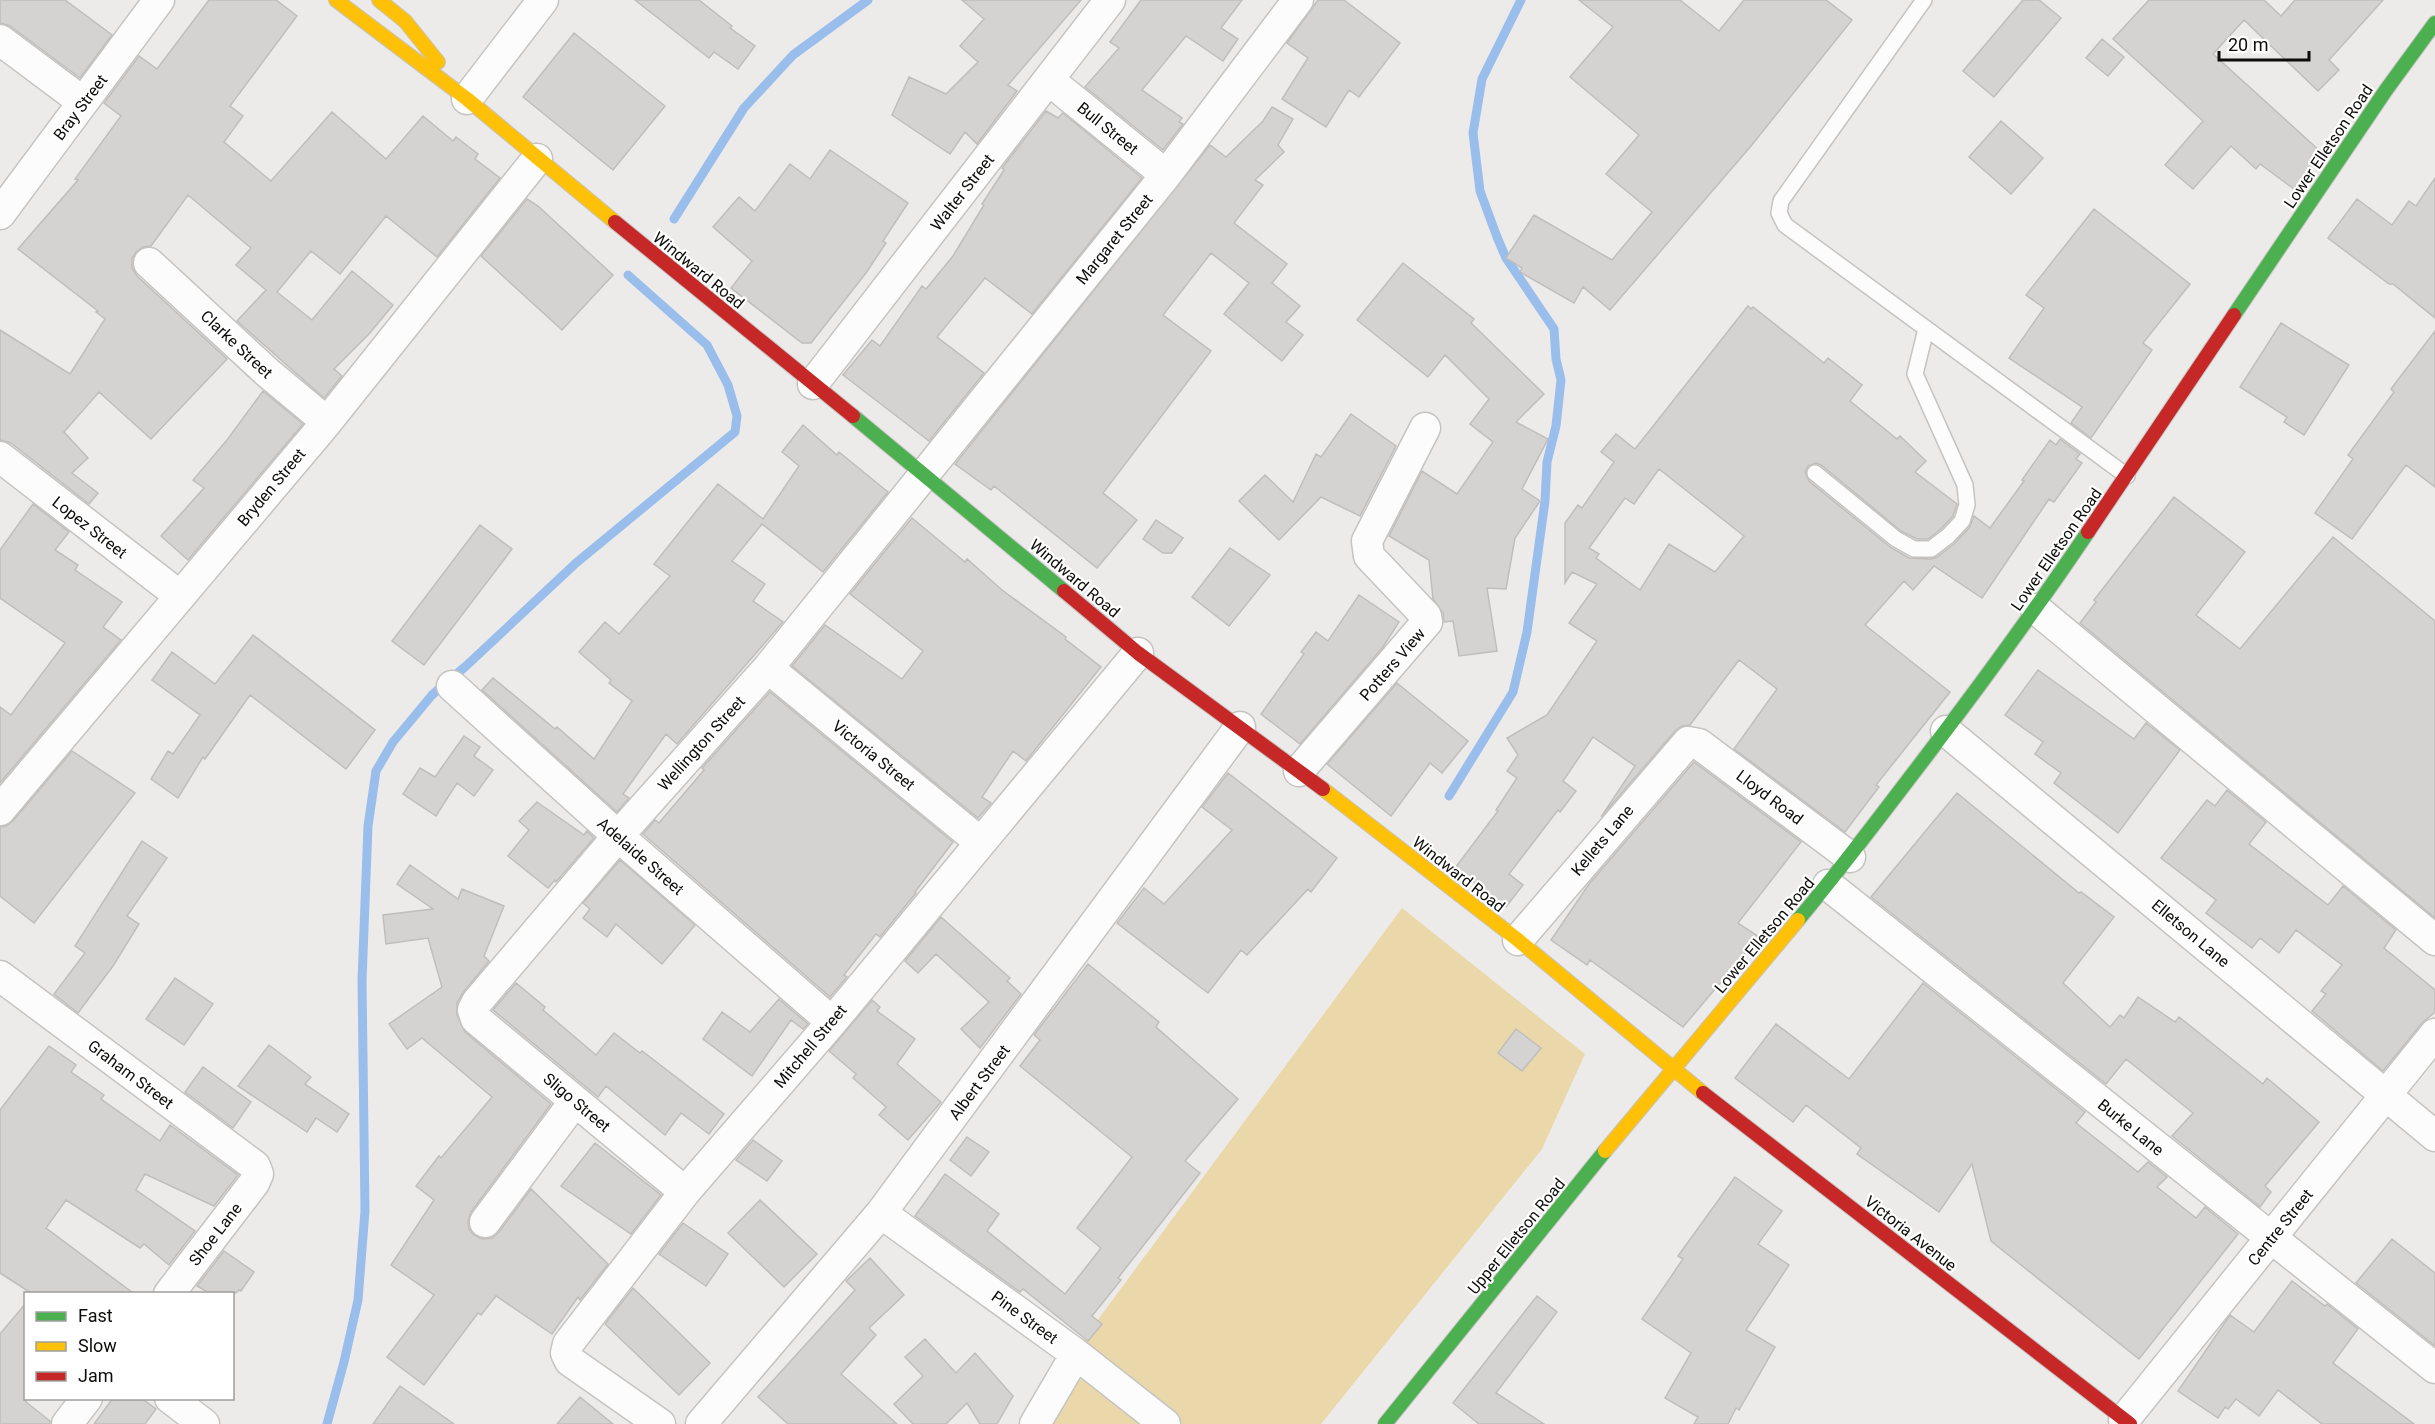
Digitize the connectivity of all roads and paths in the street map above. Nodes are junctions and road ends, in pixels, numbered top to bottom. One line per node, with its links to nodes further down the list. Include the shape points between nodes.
1 (159, 0): 12 (street, Bray Street)
2 (336, 0): 11 (main road, Windward Road)
3 (379, 0): 11 (main road, Windward Road, via 405,21)
4 (543, 0): 11 (street)
5 (1110, 0): 10 (street, Walter Street)
6 (1298, 0): 14 (street, Margaret Street)
7 (1924, 0): 17 (lane, via 1781,201 1779,213 1785,225)
8 (2435, 23): 24 (main road, Lower Elletson Road)
9 (0, 40): 12 (street)
10 (1049, 80): 14 (street, Bull Street); 18 (street, Walter Street)
11 (467, 99): 13 (main road, Windward Road)
12 (83, 102): 15 (street, Bray Street)
13 (537, 159): 18 (main road, Windward Road); 19 (street, Bryden Street)
14 (1166, 175): 22 (street, Margaret Street)
15 (0, 214)
16 (149, 263): 19 (street, Clarke Street, via 267,373)
17 (1926, 329): 23 (lane, via 1916,381 1965,485 1967,505 1962,520 1931,549 1914,549 1896,539); 24 (lane)
18 (813, 384): 22 (main road, Windward Road)
19 (327, 422): 25 (street, Bryden Street)
20 (1425, 428): 33 (street, Potters View, via 1367,541 1369,556 1426,616 1427,622)
21 (0, 457): 25 (street, Lopez Street)
22 (924, 473): 27 (main road, Windward Road); 28 (street, Wellington Street)
23 (1815, 473)
24 (2127, 476): 26 (main road, Lower Elletson Road)
25 (180, 596): 34 (street, Bryden Street)
26 (2036, 609): 31 (main road, Lower Elletson Road); 40 (street)
27 (1138, 653): 30 (main road, Windward Road); 36 (street, Mitchell Street)
28 (768, 668): 35 (street, Wellington Street); 36 (street, Victoria Street)
29 (452, 686): 35 (street, Adelaide Street)
30 (1240, 727): 33 (main road, Windward Road); 51 (street, Albert Street)
31 (1946, 731): 37 (main road, Lower Elletson Road); 46 (street, Elletson Lane)
32 (1688, 742): 37 (street, Lloyd Road, via 1700,744); 39 (street, Kellets Lane)
33 (1299, 771): 39 (main road, Windward Road)
34 (0, 810)
35 (618, 836): 42 (street, Wellington Street); 43 (street, Adelaide Street)
36 (980, 842): 43 (street, Mitchell Street)
37 (1850, 857): 38 (main road, Lower Elletson Road)
38 (1828, 885): 45 (main road, Lower Elletson Road); 53 (street, Burke Lane)
39 (1518, 940): 45 (main road, Windward Road)
40 (2435, 940)
41 (0, 976): 49 (street, Graham Street, via 255,1166)
42 (473, 1010): 47 (street, Sligo Street, via 476,1019)
43 (832, 1022): 50 (street, Mitchell Street)
44 (2435, 1034): 46 (street, Centre Street)
45 (1672, 1069): 59 (main road, Victoria Avenue); 66 (main road, Upper Elletson Road)
46 (2386, 1096): 48 (street, Elletson Lane); 53 (street, Centre Street)
47 (575, 1101): 50 (street, Sligo Street); 52 (street)
48 (2435, 1136)
49 (258, 1174): 54 (street, Shoe Lane)
50 (685, 1192): 62 (street, Mitchell Street, via 568,1344 566,1353 570,1360)
51 (881, 1213): 55 (street, Pine Street); 63 (street, Albert Street)
52 (485, 1222)
53 (2271, 1238): 56 (street, Burke Lane); 59 (street, Centre Street)
54 (170, 1292)
55 (1076, 1353): 64 (street); 65 (street, Pine Street)
56 (2435, 1368)
57 (85, 1400): 60 (street)
58 (173, 1400): 61 (street)
59 (2127, 1422)
60 (66, 1424)
61 (204, 1424)
62 (660, 1424)
63 (701, 1424)
64 (1035, 1424)
65 (1165, 1424)
66 (1385, 1424)

